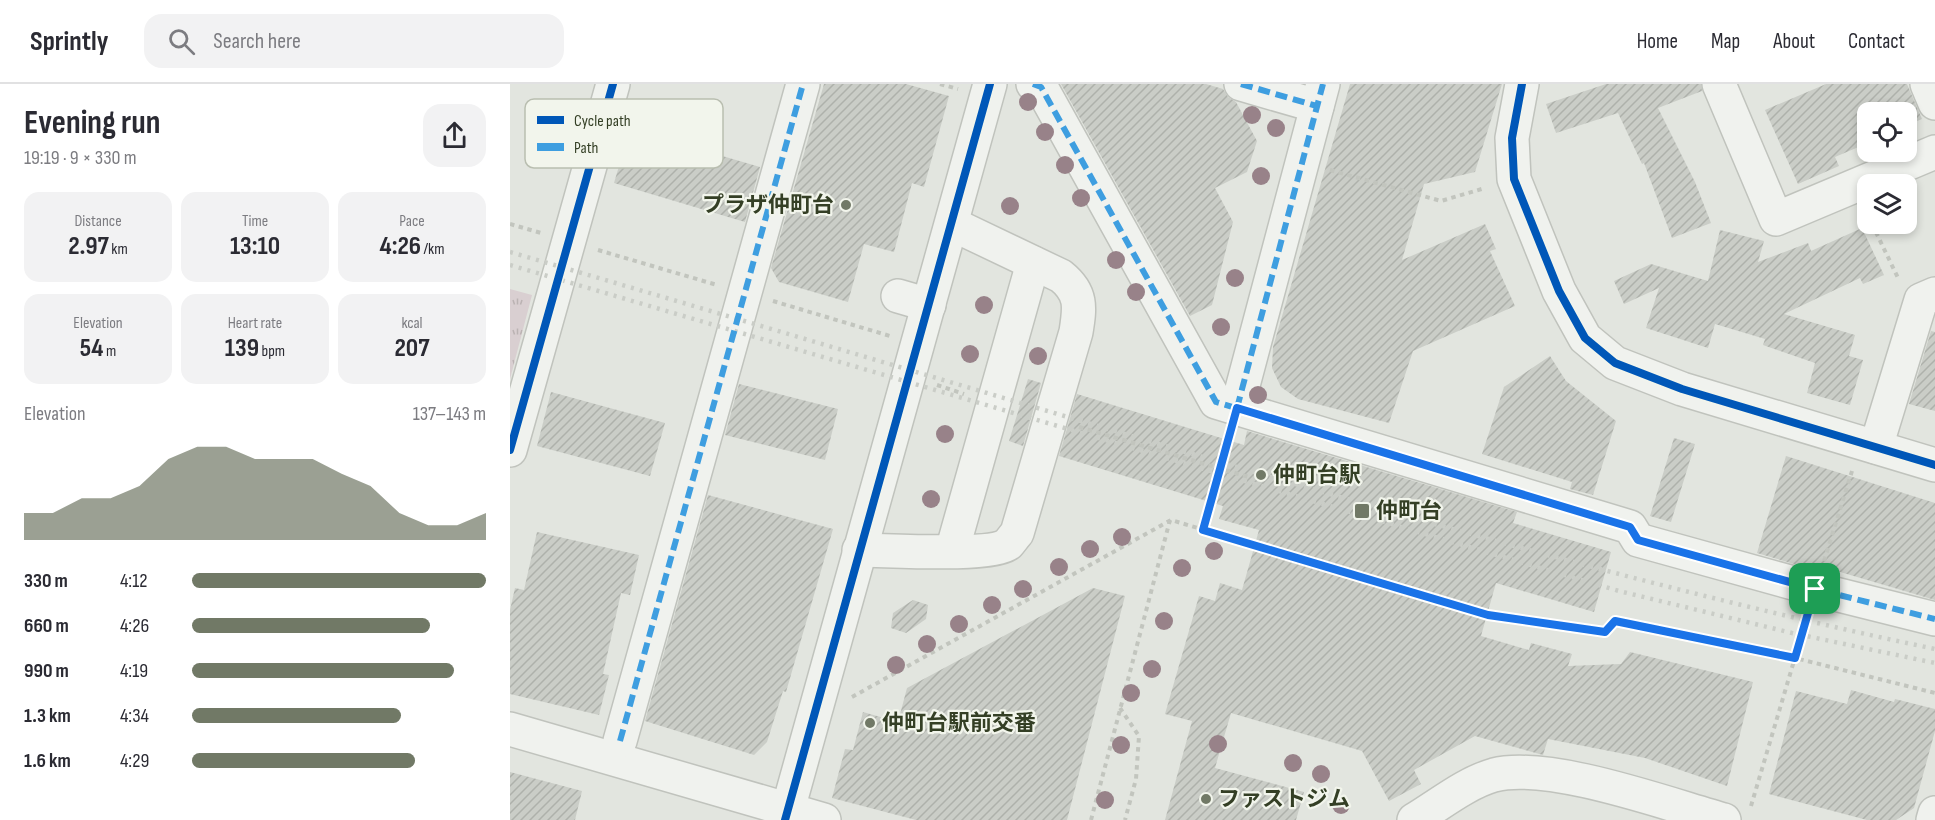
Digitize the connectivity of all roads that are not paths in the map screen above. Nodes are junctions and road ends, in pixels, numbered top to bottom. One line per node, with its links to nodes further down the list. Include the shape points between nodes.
1 (613, 84): 10 (street)
2 (803, 84): 27 (street)
3 (1033, 84): 19 (street, via 1041,87 1216,402)
4 (1241, 84): 9 (street)
5 (1522, 84): 20 (street, via 1512,138 1514,179 1559,291 1586,338 1616,363 1682,389)
6 (1719, 84): 12 (street, via 1776,219)
7 (1927, 84): 11 (street)
8 (977, 87): 14 (street)
9 (1320, 95): 19 (street)
10 (609, 99)
11 (1935, 103)
12 (1935, 152)
13 (589, 168): 21 (street)
14 (952, 224): 15 (street); 17 (street)
15 (1033, 264): 24 (street); 24 (street, via 1073,286 1078,298 1076,332 1017,532 1008,544 992,550)
16 (898, 296): 17 (street)
17 (929, 305): 23 (street)
18 (1926, 305): 20 (street)
19 (1237, 408): 25 (street, via 1630,527 1638,540)
20 (1869, 444): 22 (street)
21 (510, 450)
22 (1935, 465)
23 (860, 550): 24 (street); 29 (street)
24 (952, 551)
25 (1935, 619)
26 (510, 729): 29 (street)
27 (620, 741)
28 (1935, 813): 33 (street)
29 (787, 815): 31 (street)
30 (1737, 815): 32 (street, via 1569,777 1520,772 1494,775 1474,784)
31 (824, 820)
32 (1414, 820)
33 (1933, 820)

